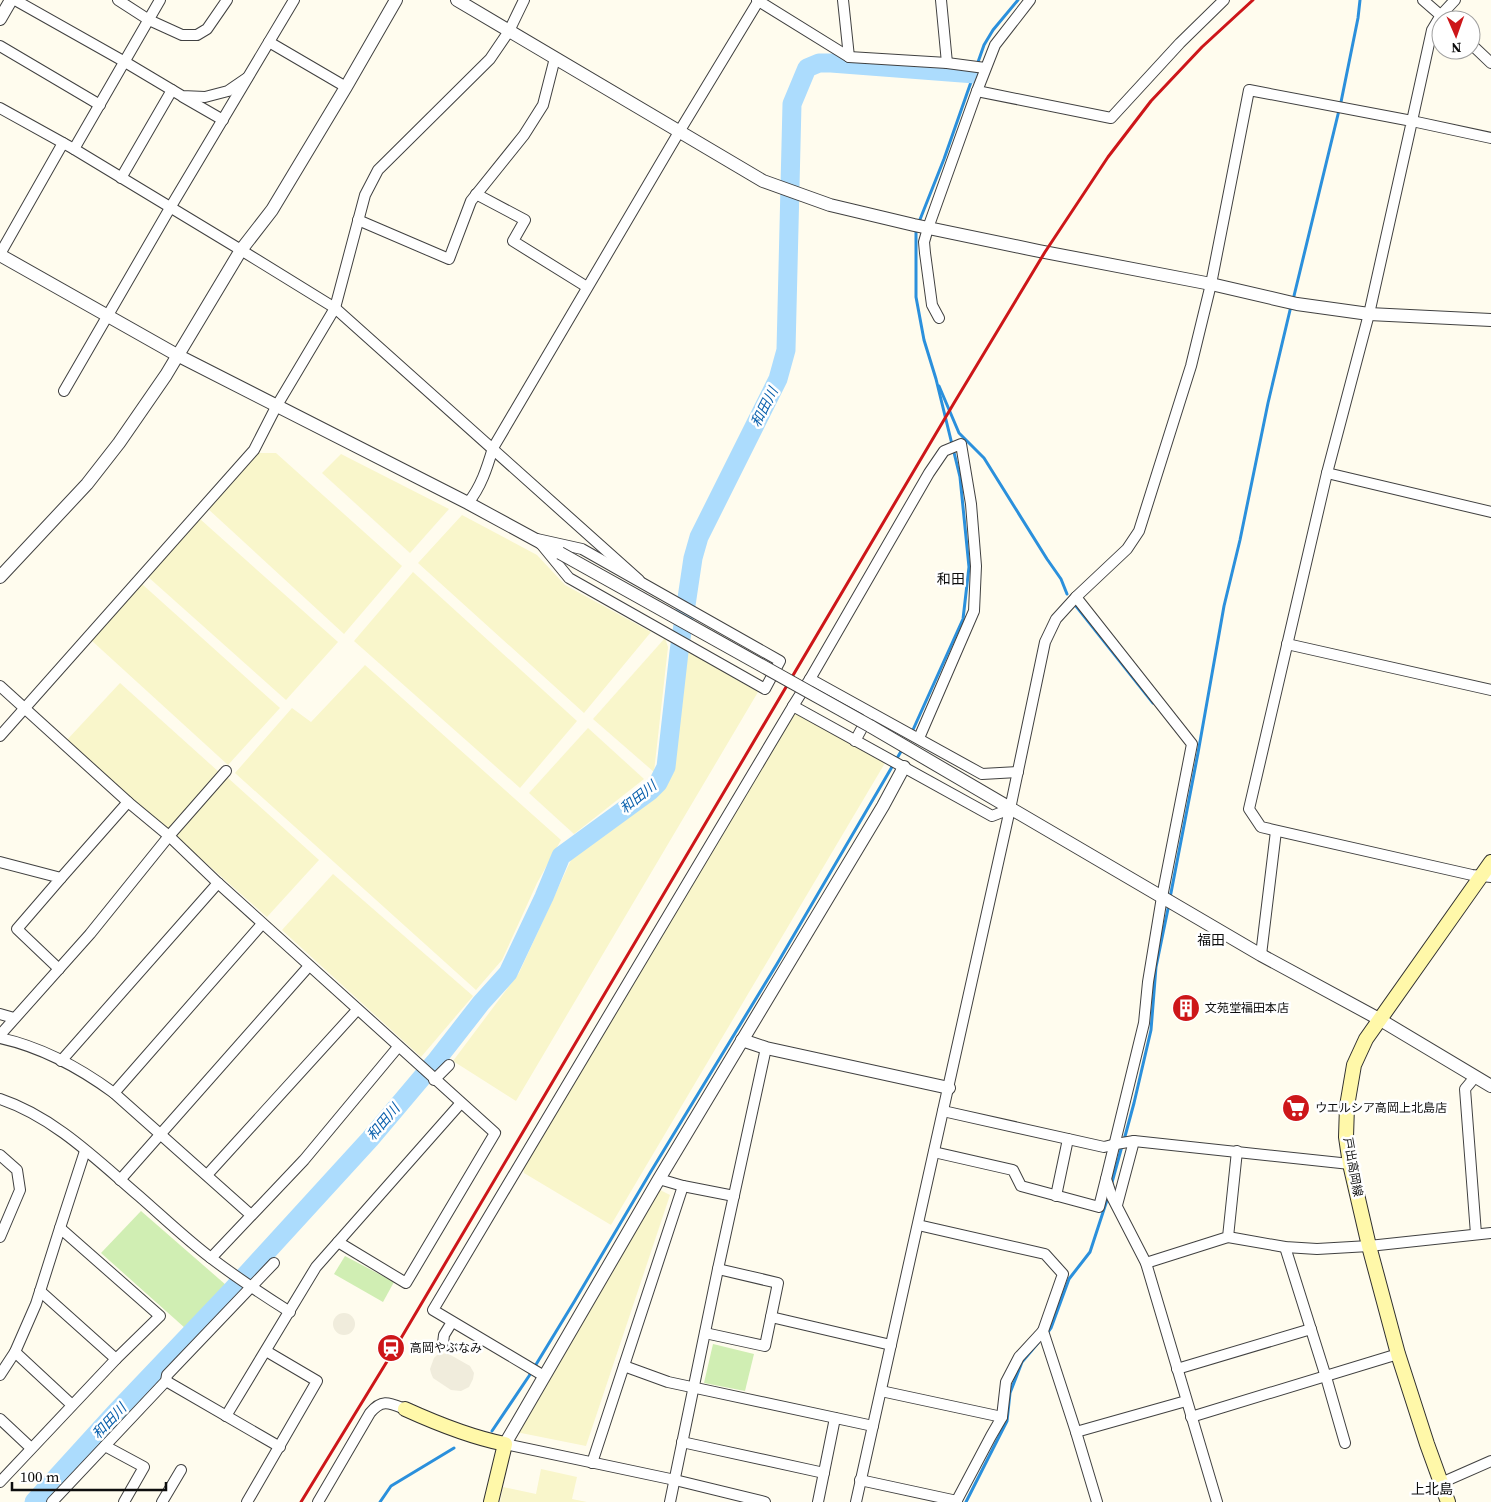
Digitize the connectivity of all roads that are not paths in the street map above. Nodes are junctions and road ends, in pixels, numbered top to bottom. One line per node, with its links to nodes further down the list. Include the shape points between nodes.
1 (13, 0): 16 (street); 25 (street)
2 (118, 0): 17 (street)
3 (160, 0): 17 (street)
4 (227, 0): 17 (street, via 207,29 197,35 182,35)
5 (294, 0): 20 (street)
6 (396, 0): 30 (street)
7 (457, 0): 18 (street)
8 (524, 0): 18 (street)
9 (758, 0): 23 (street); 38 (street)
10 (843, 0): 23 (street)
11 (941, 0): 26 (street)
12 (1030, 0): 28 (street, via 995,45)
13 (1224, 0): 32 (street, via 1111,118)
14 (1423, 0): 15 (street)
15 (1435, 10)
16 (0, 19)
17 (149, 20): 25 (street)
18 (510, 31): 24 (street); 45 (street, via 490,59 378,170 364,195)
19 (1431, 35): 37 (street)
20 (269, 42): 29 (street); 30 (street)
21 (0, 46): 34 (street)
22 (1481, 54): 27 (street)
23 (849, 57): 26 (street)
24 (555, 58): 38 (street); 43 (street, via 543,105 524,135)
25 (125, 62): 31 (street); 34 (street)
26 (947, 63): 28 (street)
27 (1491, 63)
28 (983, 68): 32 (street)
29 (250, 76): 33 (street, via 228,91 205,97); 36 (street)
30 (346, 87): 47 (street, via 272,210)
31 (172, 90): 33 (street); 42 (street)
32 (977, 91): 46 (street)
33 (182, 96): 36 (street)
34 (100, 105): 41 (street)
35 (0, 108): 40 (street)
36 (223, 120): 44 (street)
37 (1412, 121): 39 (street); 49 (street, via 1249,90); 52 (street)
38 (678, 132): 46 (street, via 775,186 830,205); 50 (street)
39 (1491, 138)
40 (63, 143): 41 (street); 48 (street)
41 (74, 149): 42 (street)
42 (121, 178): 44 (street)
43 (476, 194): 45 (street, via 449,259); 50 (street, via 525,220 513,241)
44 (170, 208): 47 (street); 53 (street)
45 (358, 220): 51 (street)
46 (922, 227): 49 (street); 54 (street, via 932,305)
47 (241, 250): 51 (street); 56 (street)
48 (0, 255): 53 (street)
49 (1211, 284): 52 (street, via 1292,303); 66 (street, via 1191,366 1139,531 1127,549)
50 (587, 287): 59 (street)
51 (335, 308): 58 (street); 59 (street)
52 (1369, 314): 55 (street); 60 (street)
53 (108, 317): 56 (street); 57 (street)
54 (939, 318)
55 (1491, 320)
56 (177, 355): 58 (street); 64 (street, via 119,443 87,484)
57 (64, 391)
58 (276, 407): 61 (street); 72 (street, via 254,450)
59 (492, 448): 61 (street, via 488,467); 65 (street)
60 (1327, 473): 62 (street); 67 (street)
61 (468, 504): 63 (street)
62 (1491, 512)
63 (537, 539): 65 (street, via 582,549); 65 (street, via 569,578 765,689 780,660); 81 (street, bridge, via 870,726)
64 (0, 577)
65 (639, 580)
66 (1076, 597): 79 (street, via 1056,619 1045,642); 89 (street, via 1192,744)
67 (1288, 644): 70 (street); 82 (street, via 1249,809 1261,828)
68 (810, 679): 71 (street); 73 (street); 75 (street, via 944,450 961,444 971,504 976,566 974,611)
69 (0, 686): 72 (street)
70 (1491, 690)
71 (793, 706): 76 (street); 146 (street, via 433,1310)
72 (24, 708): 74 (street); 80 (street)
73 (871, 712): 75 (street); 76 (street)
74 (0, 736)
75 (918, 738): 79 (street, via 982,774)
76 (855, 740): 77 (street)
77 (902, 766): 81 (street, via 992,816); 99 (street, via 883,806)
78 (226, 771): 83 (street)
79 (1018, 772): 81 (street)
80 (128, 802): 83 (street); 87 (street)
81 (1010, 809): 89 (street); 107 (street)
82 (1276, 831): 86 (street); 91 (street)
83 (169, 836): 88 (street); 93 (street)
84 (0, 862): 87 (street)
85 (1491, 862): 86 (main road, 戸出高岡線)
86 (1486, 877): 97 (main road, 戸出高岡線)
87 (61, 878): 93 (street, via 17,929)
88 (218, 883): 90 (street); 102 (street)
89 (1162, 897): 91 (street); 114 (street)
90 (262, 924): 92 (street); 108 (street)
91 (1260, 955): 97 (street)
92 (309, 966): 94 (street); 112 (street)
93 (59, 969): 96 (street)
94 (357, 1010): 100 (street); 120 (street)
95 (0, 1014): 96 (street)
96 (14, 1018): 98 (street)
97 (1378, 1019): 104 (street); 119 (main road, 戸出高岡線, via 1354,1065 1347,1106 1346,1137)
98 (0, 1037): 102 (street)
99 (742, 1040): 101 (street); 121 (street)
100 (398, 1047): 105 (street); 128 (street, via 304,1160)
101 (766, 1048): 107 (street); 125 (street)
102 (61, 1061): 108 (street)
103 (449, 1065): 105 (street)
104 (1475, 1077): 106 (street); 132 (street, via 1465,1089)
105 (434, 1080): 110 (street)
106 (1491, 1086)
107 (949, 1088): 111 (street)
108 (114, 1092): 112 (street)
109 (0, 1099): 115 (street, via 37,1116)
110 (460, 1104): 135 (street); 135 (street, via 494,1133 406,1283)
111 (943, 1111): 113 (street); 117 (street)
112 (161, 1134): 120 (street); 122 (street)
113 (1068, 1139): 114 (street, via 1104,1147); 126 (street)
114 (1125, 1143): 116 (street); 123 (street); 127 (street)
115 (85, 1151): 122 (street); 130 (street)
116 (1237, 1151): 119 (street); 134 (street)
117 (934, 1152): 126 (street, via 1013,1170 1021,1186); 129 (street)
118 (0, 1155): 133 (street, via 17,1170 20,1190)
119 (1350, 1164): 136 (main road, 戸出高岡線)
120 (207, 1175): 128 (street)
121 (659, 1179): 124 (street); 158 (street)
122 (120, 1180): 138 (street)
123 (1107, 1183): 126 (street, via 1099,1207); 127 (street)
124 (683, 1186): 125 (street); 156 (street)
125 (734, 1196): 141 (street)
126 (1056, 1196)
127 (1115, 1201): 140 (street)
128 (252, 1215): 138 (street)
129 (918, 1225): 148 (street, via 1045,1254 1063,1274); 151 (street)
130 (60, 1228): 143 (street); 155 (street, via 160,1316)
131 (1491, 1233): 132 (street)
132 (1476, 1234): 136 (street)
133 (0, 1237)
134 (1228, 1237): 137 (street); 140 (street)
135 (338, 1242): 144 (street, via 316,1267)
136 (1369, 1246): 137 (street); 154 (main road, 戸出高岡線)
137 (1285, 1247): 147 (street)
138 (211, 1258): 142 (street)
139 (274, 1263): 142 (street)
140 (1146, 1263): 157 (street)
141 (718, 1269): 145 (street, via 778,1282); 149 (street)
142 (251, 1286): 144 (street); 161 (street, via 167,1375)
143 (40, 1291): 153 (street); 155 (street)
144 (290, 1312): 152 (street)
145 (771, 1317): 149 (street, via 765,1346); 151 (street)
146 (452, 1322): 150 (street); 158 (street)
147 (1311, 1329): 157 (street); 160 (street)
148 (1043, 1331): 168 (street, via 1019,1357 1006,1382); 173 (street)
149 (705, 1333): 162 (street)
150 (443, 1344)
151 (891, 1345): 163 (street)
152 (266, 1351): 167 (street); 178 (street, via 317,1381)
153 (15, 1352): 159 (street); 165 (street)
154 (1398, 1354): 160 (street); 187 (main road, 戸出高岡線)
155 (116, 1359): 165 (street)
156 (624, 1366): 162 (street); 181 (street)
157 (1177, 1369): 164 (street)
158 (541, 1374): 176 (street)
159 (0, 1375)
160 (1326, 1376): 169 (street); 175 (street)
161 (166, 1381): 167 (street); 177 (street)
162 (693, 1387): 170 (street); 174 (street)
163 (881, 1391): 168 (street); 172 (street)
164 (1186, 1401): 169 (street); 173 (street)
165 (72, 1405): 179 (street)
166 (405, 1409): 176 (main road, via 450,1429); 193 (street, via 383,1403 376,1406)
167 (226, 1416): 178 (street)
168 (1002, 1417): 188 (street)
169 (1191, 1417): 200 (street)
170 (835, 1418): 172 (street); 183 (street)
171 (0, 1419): 179 (street)
172 (873, 1426): 185 (street)
173 (1076, 1432): 199 (street)
174 (682, 1442): 183 (street); 184 (street)
175 (1345, 1442)
176 (505, 1444): 181 (street); 194 (main road)
177 (105, 1446): 189 (street); 190 (street, via 144,1467)
178 (280, 1447): 192 (street)
179 (31, 1448): 186 (street)
180 (1491, 1461): 187 (street)
181 (592, 1463): 184 (street)
182 (181, 1470): 191 (street)
183 (824, 1473): 197 (street)
184 (675, 1480): 195 (street); 196 (street)
185 (860, 1480): 188 (street); 198 (street)
186 (0, 1482)
187 (1441, 1483): 201 (main road, 戸出高岡線)
188 (957, 1501)
189 (52, 1502)
190 (124, 1502)
191 (162, 1502)
192 (246, 1502)
193 (318, 1502)
194 (491, 1502)
195 (670, 1502)
196 (764, 1502)
197 (818, 1502)
198 (856, 1502)
199 (1097, 1502)
200 (1217, 1502)
201 (1448, 1502)

